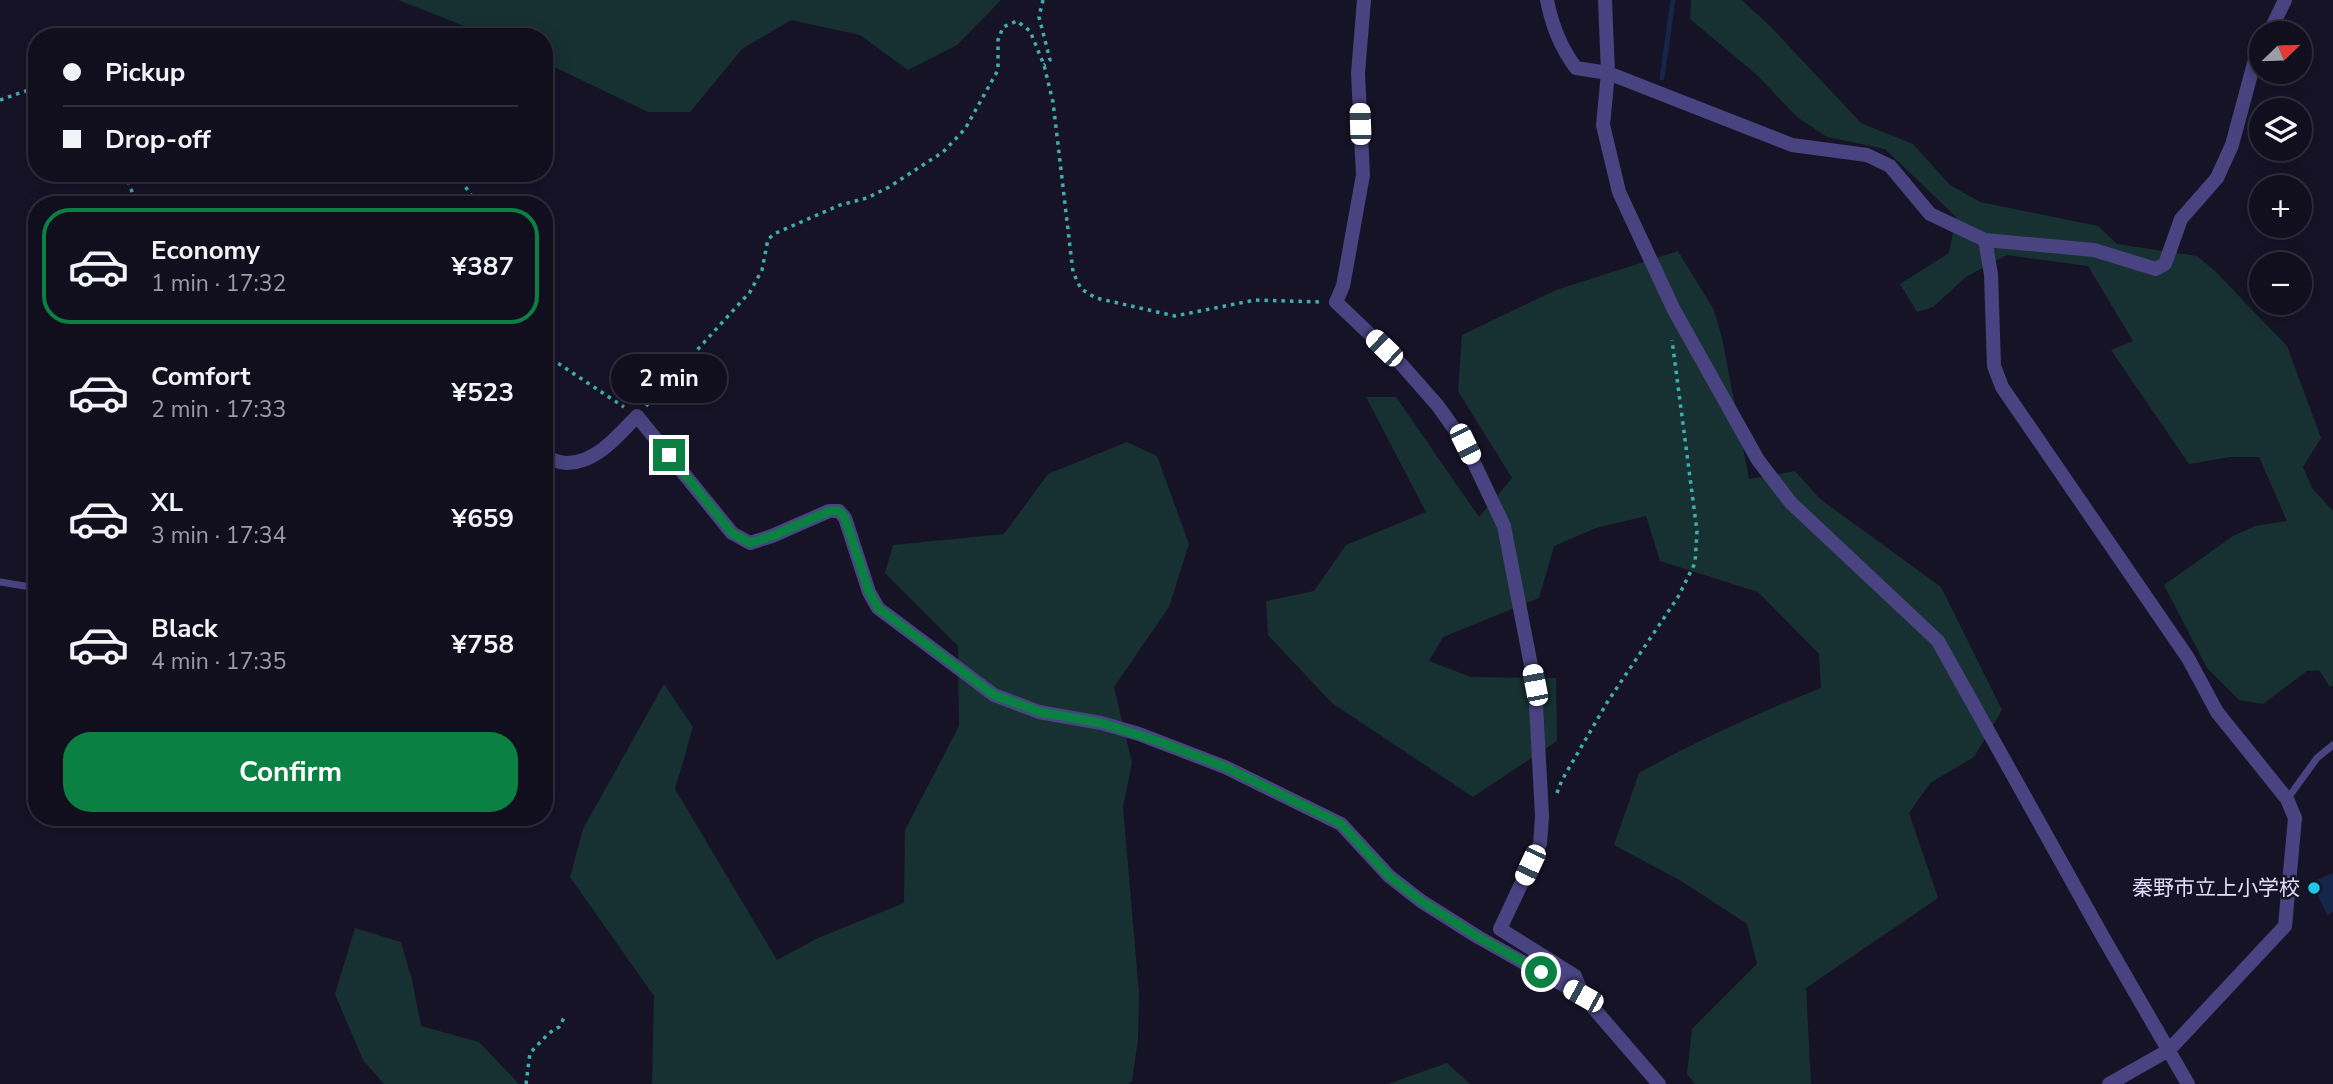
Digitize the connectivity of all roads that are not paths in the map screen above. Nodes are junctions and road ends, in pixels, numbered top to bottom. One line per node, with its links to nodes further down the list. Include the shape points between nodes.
1 (1364, 0): 14 (street, via 1358,73 1363,175 1343,286 1336,302 1438,406 1465,444 1504,526 1535,685 1542,816 1540,844 1500,929 1575,976)
2 (1547, 0): 6 (street, via 1564,52 1576,68)
3 (1605, 0): 6 (street)
4 (2284, 0): 5 (street)
5 (2274, 21)
6 (1608, 73): 8 (street, via 1792,145 1867,155 1890,166 1930,214); 15 (street, via 1603,125 1619,192 1674,310 1758,460 1791,503 1938,641)
7 (2249, 82): 8 (street, via 2232,145 2217,178 2181,219 2165,264 2156,269 2094,250)
8 (1985, 240): 13 (street, via 1991,274 1994,366 2002,387 2188,658 2217,712)
9 (553, 459): 14 (street, via 566,463 590,457 637,416 732,533 750,543 839,511 878,608 994,695 1040,712 1151,738 1225,767 1341,824 1389,876 1421,901)
10 (0, 582): 11 (lane)
11 (28, 587)
12 (2333, 745): 13 (lane, via 2317,758)
13 (2287, 799): 15 (street, via 2295,818 2285,926)
14 (1583, 996): 16 (street)
15 (2169, 1050): 17 (street); 18 (street)
16 (1660, 1084)
17 (2109, 1084)
18 (2188, 1084)

